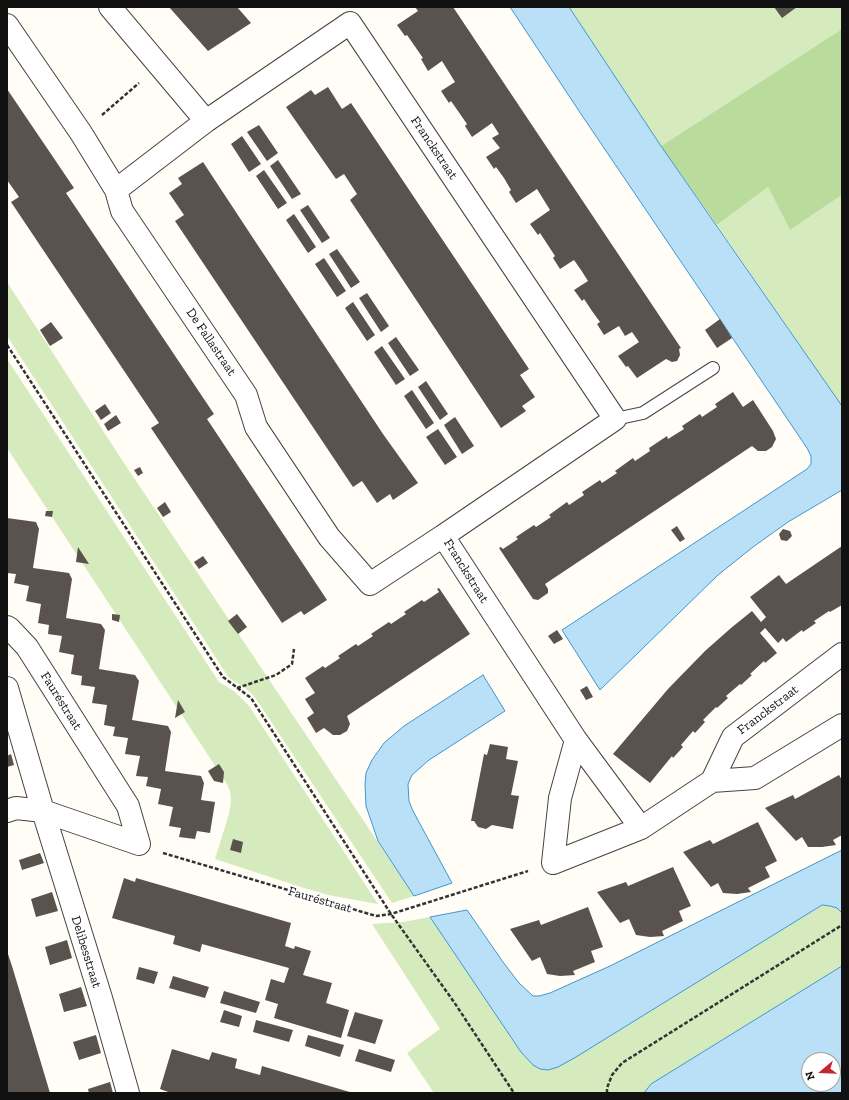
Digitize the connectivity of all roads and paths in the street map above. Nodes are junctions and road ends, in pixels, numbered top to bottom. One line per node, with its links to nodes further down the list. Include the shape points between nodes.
1 (110, 7): 3 (street)
2 (7, 25): 5 (street, De Fallastraat)
3 (159, 66): 4 (street); 5 (path)
4 (206, 121): 6 (street, Franckstraat); 9 (street, Franckstraat, via 350,23)
5 (81, 133): 6 (street, De Fallastraat)
6 (116, 190): 10 (street, De Fallastraat, via 122,211 246,395 256,427 329,537 370,584)
7 (7, 346): 15 (path, via 223,677)
8 (712, 368): 9 (lane, Franckstraat, via 643,413)
9 (615, 419): 10 (street, Franckstraat)
10 (443, 536): 17 (street, Franckstraat)
11 (7, 627): 22 (street, Fauréstraat, via 27,647 128,806)
12 (294, 649): 15 (path, via 292,664 276,675)
13 (842, 654): 18 (street, Franckstraat, via 733,737)
14 (7, 688): 20 (street)
15 (237, 688): 24 (path, via 251,698)
16 (842, 725): 18 (street, via 755,778)
17 (576, 740): 21 (street, Franckstraat); 21 (street, Franckstraat, via 560,798 553,863)
18 (712, 780): 21 (street, Franckstraat)
19 (7, 810): 20 (street, via 16,808)
20 (43, 812): 22 (street); 26 (street, Delibesstraat)
21 (641, 828)
22 (138, 844): 24 (path, Fauréstraat, via 169,856 376,916)
23 (501, 879): 24 (path, Fauréstraat)
24 (391, 914): 27 (path, via 454,1002)
25 (842, 925): 28 (path, via 622,1063 612,1075)
26 (128, 1093)
27 (514, 1093)
28 (607, 1093)

